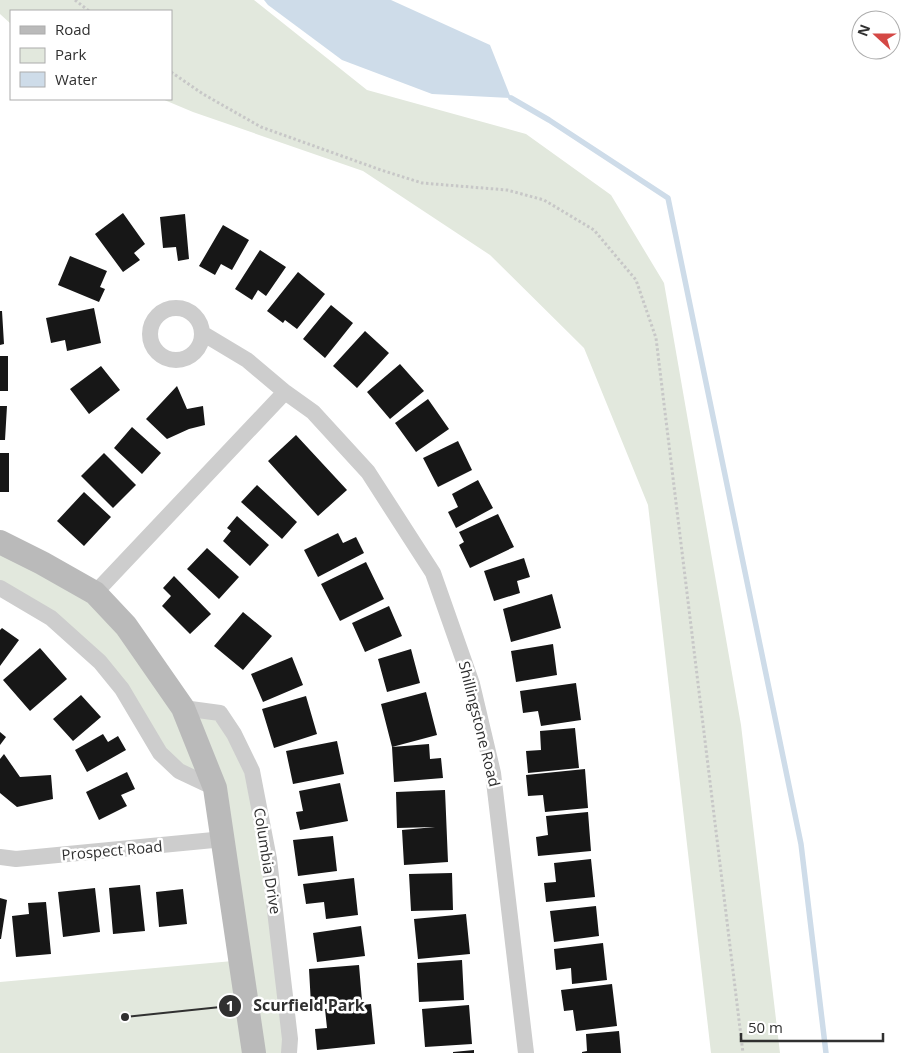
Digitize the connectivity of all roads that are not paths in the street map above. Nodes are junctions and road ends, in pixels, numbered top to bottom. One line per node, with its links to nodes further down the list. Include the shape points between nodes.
1 (202, 333): 2 (street, Shillingstone Road, via 248,360)
2 (285, 392): 5 (street); 12 (street, Shillingstone Road, via 313,412 368,472 436,582 472,684 493,773)
3 (0, 542): 5 (street)
4 (0, 588): 7 (street, via 50,618 100,662 122,689 160,753 178,771)
5 (95, 593): 6 (street, via 126,626)
6 (184, 708): 7 (street); 11 (street, Columbia Drive, via 220,713 252,771 269,859)
7 (215, 788): 8 (street)
8 (224, 839): 9 (street, Prospect Road, via 16,860); 10 (street)
9 (0, 857)
10 (254, 1053)
11 (289, 1053)
12 (526, 1053)

